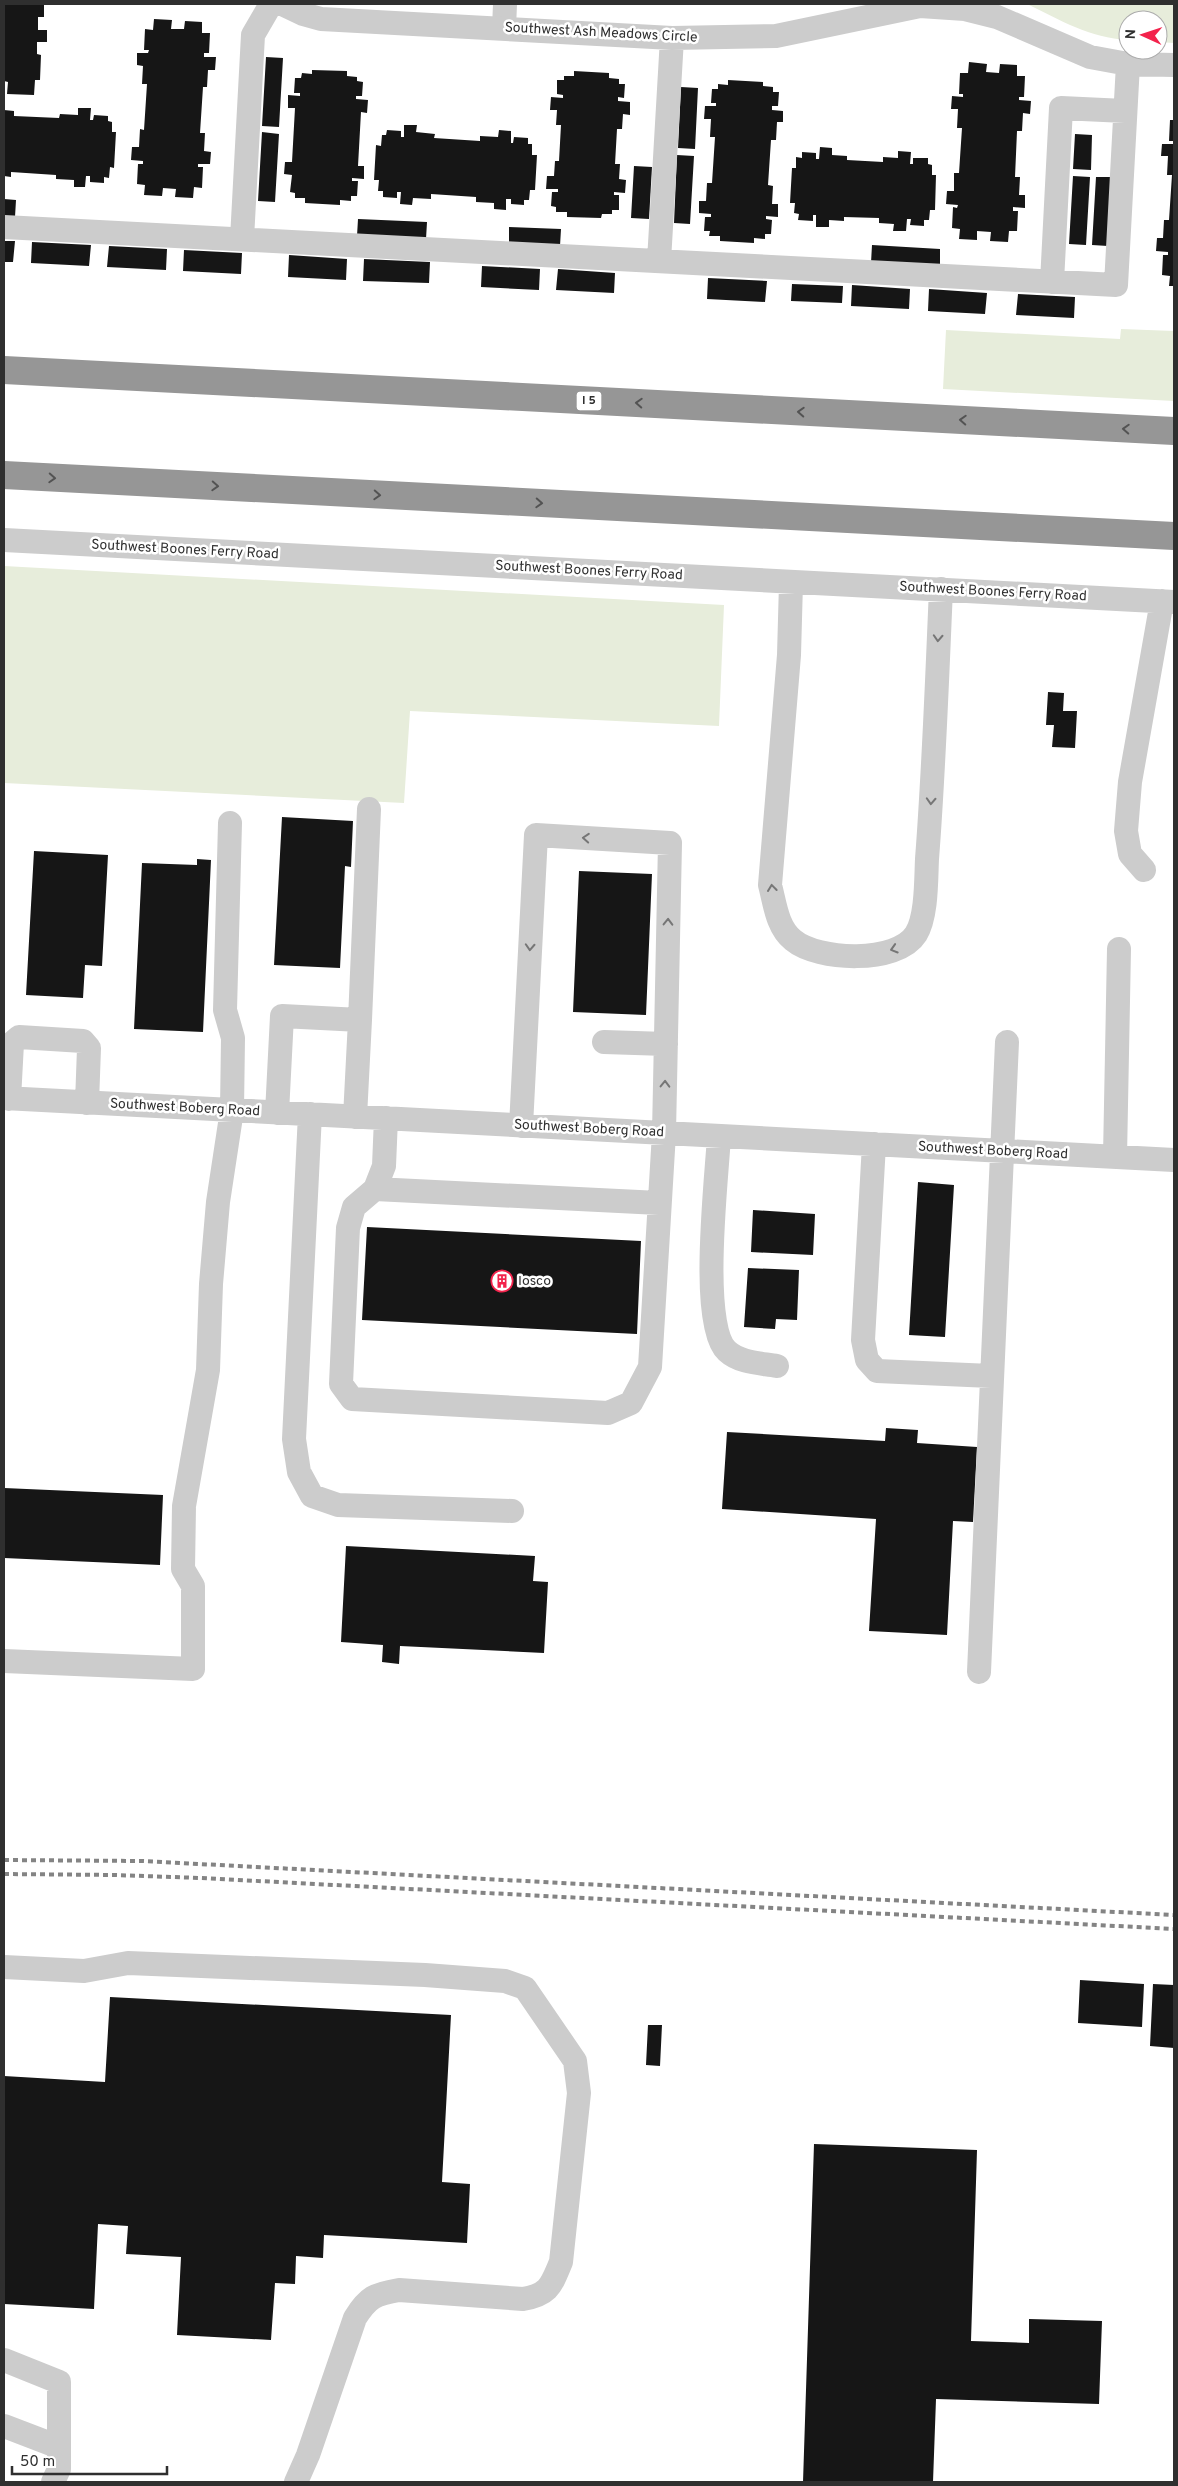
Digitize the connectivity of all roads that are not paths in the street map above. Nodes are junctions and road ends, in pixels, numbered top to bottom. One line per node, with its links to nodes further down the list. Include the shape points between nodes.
1 (271, 4): 12 (street, via 253,35)
2 (282, 4): 6 (street, Southwest Ash Meadows Circle, via 321,19)
3 (505, 4): 6 (street)
4 (920, 5): 5 (street, Southwest Ash Meadows Circle); 8 (street, Southwest Ash Meadows Circle, via 965,9 998,17 1090,57)
5 (855, 12): 7 (street, Southwest Ash Meadows Circle, via 776,36)
6 (504, 29): 7 (street, Southwest Ash Meadows Circle)
7 (672, 38): 13 (street)
8 (1128, 64): 9 (street, Southwest Ash Meadows Circle); 10 (street)
9 (1174, 65)
10 (1125, 111): 14 (street, via 1062,108); 14 (street, via 1116,285)
11 (4, 227): 12 (street)
12 (242, 239): 13 (street)
13 (660, 262): 14 (street)
14 (1052, 282)
15 (4, 370): 16 (highway, I 5, one-way to 15)
16 (1174, 431)
17 (4, 475): 18 (highway, one-way to 18)
18 (1174, 536)
19 (4, 540): 20 (street, Southwest Boones Ferry Road)
20 (792, 583): 21 (street, Southwest Boones Ferry Road); 21 (street, one-way to 20, via 923,911 916,934 901,948 878,954 847,956 818,953 793,940 778,919 770,885)
21 (941, 590): 22 (street, Southwest Boones Ferry Road)
22 (1168, 601): 25 (street, via 1130,782 1127,822 1130,854)
23 (369, 810): 27 (street)
24 (230, 823): 33 (street, via 225,1010 234,1038)
25 (1144, 870)
26 (1119, 949): 43 (street)
27 (360, 1020): 34 (street, via 282,1016); 36 (street)
28 (604, 1042): 30 (street)
29 (1007, 1042): 42 (street)
30 (666, 1044): 38 (street, one-way to 38, via 670,843 536,835); 39 (street, one-way to 30)
31 (6, 1099): 32 (street, Southwest Boberg Road); 32 (street, via 12,1043 20,1037 84,1041 89,1048)
32 (87, 1103): 33 (street, Southwest Boberg Road)
33 (232, 1110): 34 (street, Southwest Boberg Road); 50 (street, via 212,1266 208,1370 184,1506 183,1569 193,1586 193,1669)
34 (277, 1112): 35 (street, Southwest Boberg Road)
35 (310, 1114): 36 (street, Southwest Boberg Road); 49 (street, via 294,1439 299,1472 312,1496 338,1505)
36 (355, 1117): 37 (street, Southwest Boberg Road)
37 (386, 1118): 38 (street, Southwest Boberg Road); 45 (street, via 384,1166)
38 (521, 1126): 39 (street, Southwest Boberg Road)
39 (664, 1133): 40 (street, Southwest Boberg Road); 46 (street)
40 (719, 1136): 41 (street, Southwest Boberg Road); 47 (street, via 710,1290 717,1332 725,1350 738,1359)
41 (874, 1144): 42 (street, Southwest Boberg Road); 48 (street, via 863,1340 867,1360 877,1371)
42 (1001, 1151): 43 (street, Southwest Boberg Road); 48 (street)
43 (1114, 1157): 44 (street, Southwest Boberg Road)
44 (1174, 1160)
45 (375, 1189): 46 (street); 46 (street, via 354,1207 348,1228 341,1384 352,1399 608,1413 631,1403 650,1367)
46 (660, 1203)
47 (777, 1366)
48 (991, 1376): 51 (street)
49 (512, 1511)
50 (4, 1661)
51 (979, 1672)
52 (4, 1967): 57 (street, via 84,1971 128,1963 425,1974 506,1981 526,1988 575,2061 578,2103 561,2262 552,2282 540,2296 523,2299 399,2290 380,2294 365,2302 354,2318)
53 (4, 2360): 55 (street, via 60,2382)
54 (4, 2426): 55 (street)
55 (59, 2447): 56 (street, via 59,2469)
56 (53, 2482)
57 (296, 2482)

